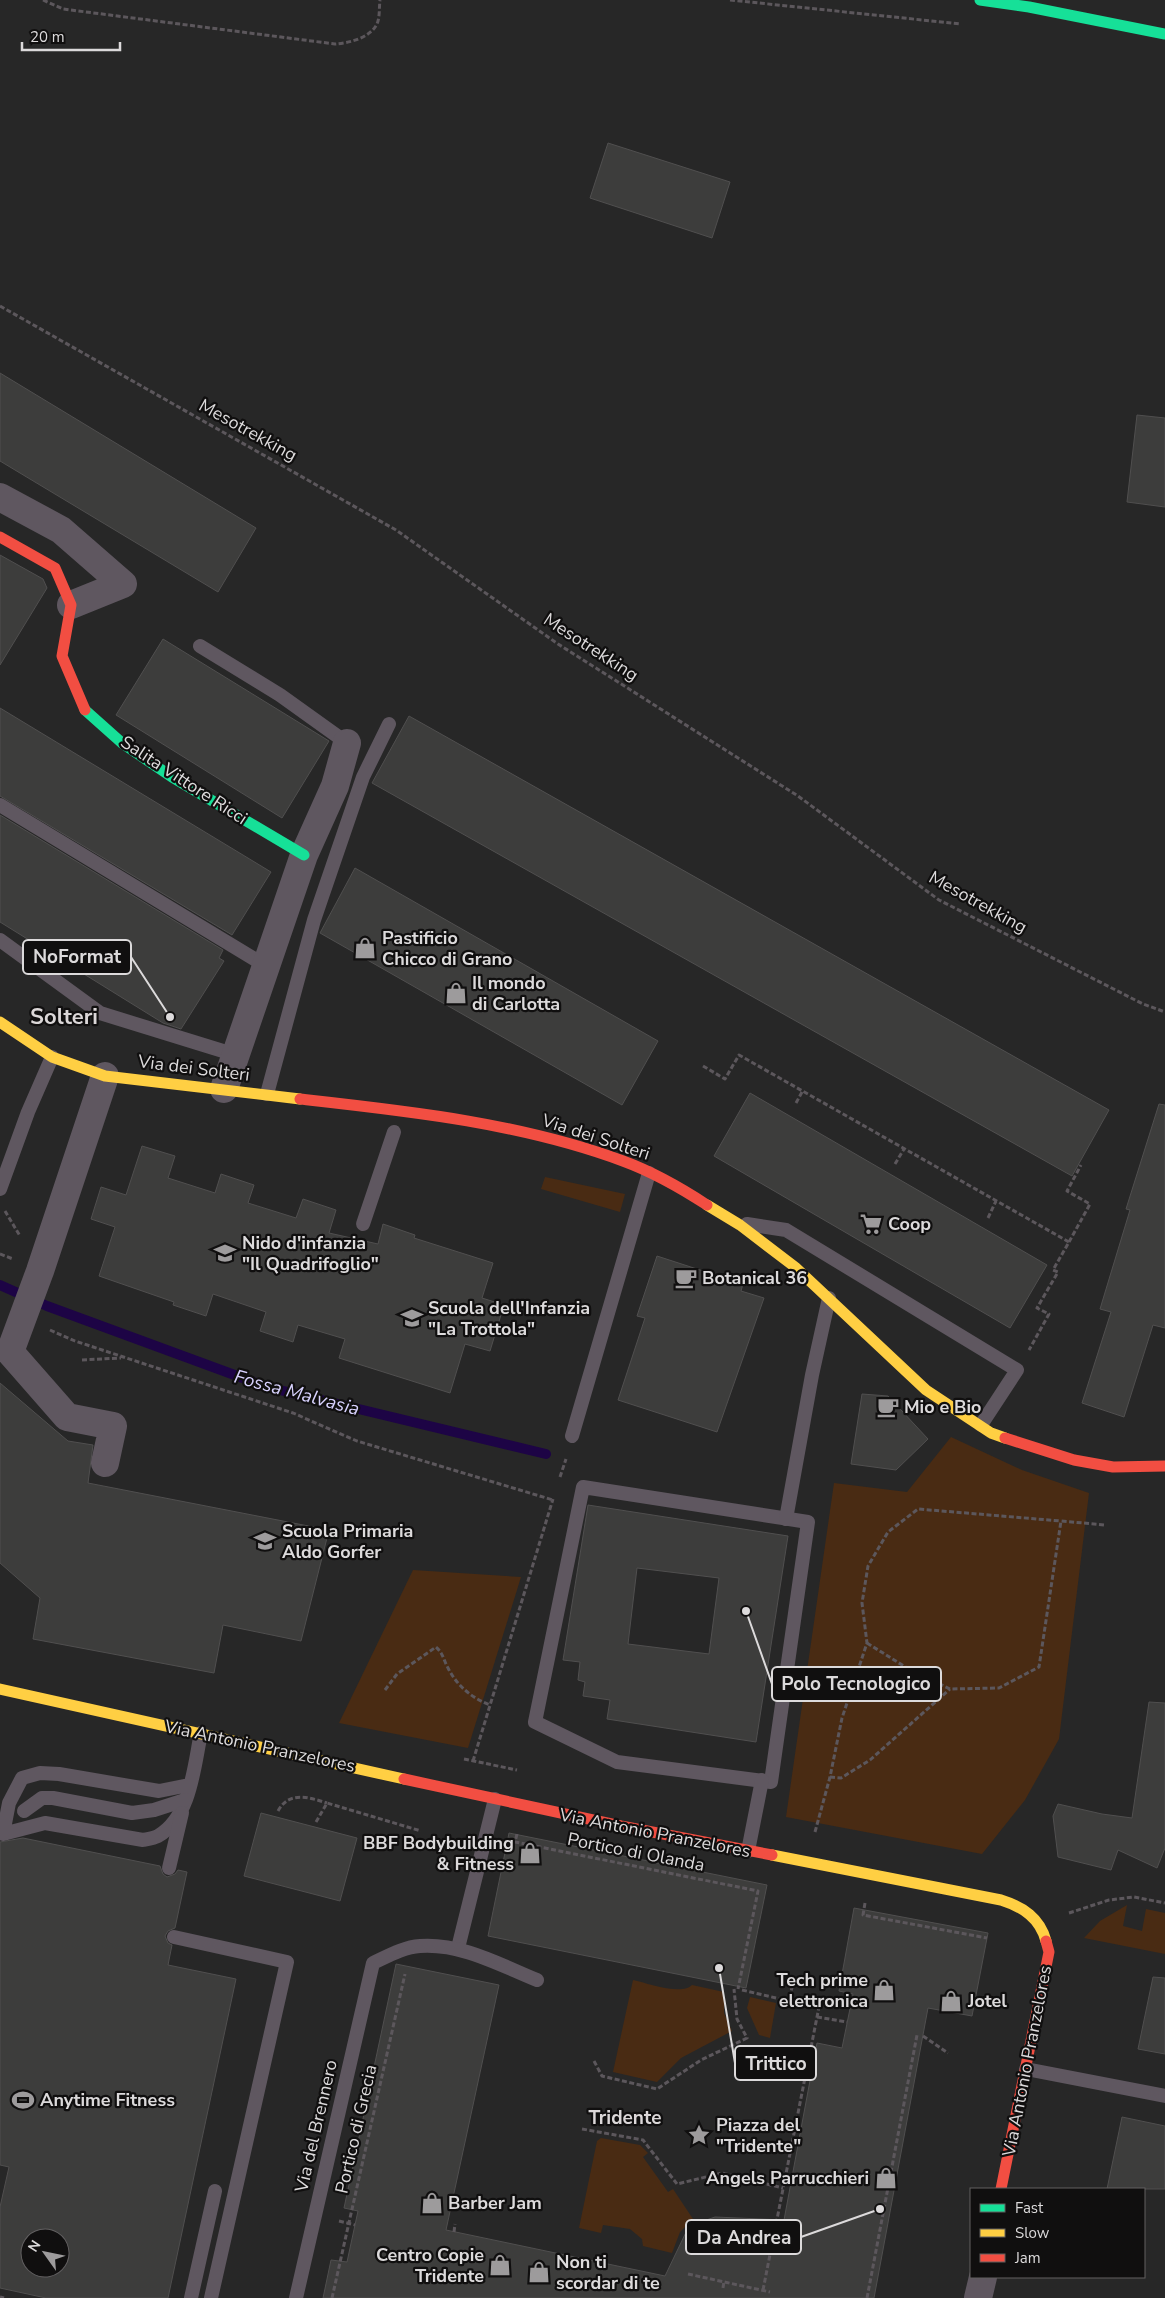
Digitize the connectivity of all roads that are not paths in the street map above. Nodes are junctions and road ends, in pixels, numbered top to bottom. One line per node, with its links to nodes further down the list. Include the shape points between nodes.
1 (980, 0): 2 (street)
2 (1165, 34)
3 (0, 497): 5 (street, via 61,530 123,584)
4 (0, 537): 5 (street, via 55,568)
5 (71, 605): 10 (street, Salita Vittore Ricci, via 62,656 83,708 122,742 172,777)
6 (200, 646): 8 (lane, via 280,694)
7 (389, 724): 18 (lane, via 362,777 314,920)
8 (347, 743): 10 (street, via 335,786)
9 (0, 806): 12 (lane)
10 (304, 856): 12 (street)
11 (0, 940): 14 (lane, via 100,1013)
12 (266, 966): 14 (street)
13 (0, 1022): 15 (street, Via dei Solteri)
14 (236, 1055): 17 (street)
15 (52, 1057): 16 (street, Via dei Solteri); 21 (lane)
16 (105, 1076): 17 (street, Via dei Solteri); 27 (street, via 34,1286 30,1328 10,1352 67,1417 113,1426)
17 (224, 1089): 18 (street, Via dei Solteri)
18 (267, 1094): 20 (street, Via dei Solteri, via 486,1124 596,1152)
19 (394, 1132): 23 (lane)
20 (650, 1173): 22 (street, Via dei Solteri); 26 (lane)
21 (0, 1189)
22 (736, 1223): 24 (street, Via dei Solteri, via 795,1267); 25 (lane, via 786,1230 1017,1370)
23 (363, 1224)
24 (829, 1298): 25 (street, Via dei Solteri, via 926,1390); 29 (lane)
25 (980, 1426): 28 (street, Via dei Solteri, via 992,1433 1074,1460 1113,1467)
26 (572, 1436)
27 (105, 1463)
28 (1165, 1466)
29 (786, 1519): 32 (lane, via 808,1522 771,1782); 32 (lane, via 583,1487 535,1722 617,1762)
30 (0, 1689): 31 (street, Via Antonio Pranzelores)
31 (201, 1733): 33 (lane); 35 (street, Via Antonio Pranzelores)
32 (762, 1780): 37 (lane)
33 (189, 1785): 34 (lane); 34 (lane, via 158,1791 40,1773 22,1778 9,1803 3,1834 45,1823 143,1840 158,1836 177,1818)
34 (185, 1800): 36 (lane, via 132,1813 42,1798); 38 (lane)
35 (495, 1800): 37 (street, Via Antonio Pranzelores); 40 (lane)
36 (24, 1811)
37 (748, 1851): 42 (street, Via Antonio Pranzelores, via 974,1893 1024,1908 1039,1922 1049,1952)
38 (170, 1868)
39 (174, 1937): 48 (lane, via 287,1962)
40 (458, 1948): 41 (lane); 49 (lane, Via del Brennero, via 420,1946 373,1962)
41 (537, 1980)
42 (1026, 2068): 43 (lane); 44 (street, Via Antonio Pranzelores)
43 (1165, 2096)
44 (1001, 2188)
45 (215, 2191): 47 (lane)
46 (983, 2278): 50 (street)
47 (191, 2298)
48 (212, 2298)
49 (296, 2298)
50 (978, 2298)

